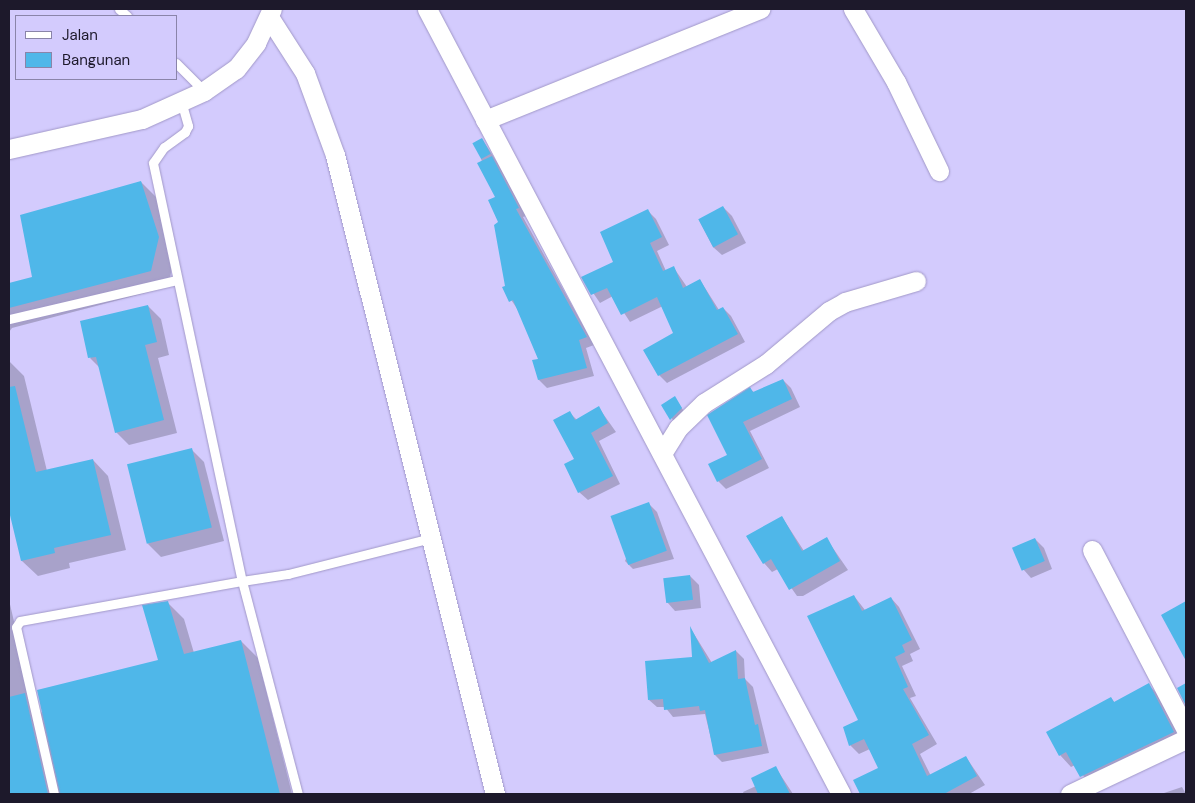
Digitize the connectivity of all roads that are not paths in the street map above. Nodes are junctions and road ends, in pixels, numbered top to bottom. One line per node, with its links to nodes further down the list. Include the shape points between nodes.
1 (427, 9): 8 (street)
2 (760, 9): 8 (street)
3 (853, 9): 10 (street, via 896,82)
4 (271, 13): 6 (street, via 256,44 236,69); 15 (street, via 305,73 335,154)
5 (178, 65): 6 (lane)
6 (204, 91): 7 (street)
7 (181, 101): 9 (street, via 142,119); 11 (lane, via 188,126 185,132 164,147 153,163)
8 (485, 120): 14 (street)
9 (9, 149)
10 (939, 171)
11 (177, 280): 13 (lane); 17 (lane)
12 (916, 281): 14 (street, via 845,302 829,311 781,353 704,403 678,428)
13 (9, 320)
14 (663, 452): 23 (street)
15 (432, 538): 17 (lane, via 297,572); 22 (street)
16 (1092, 550): 18 (street)
17 (242, 581): 20 (lane, via 20,621 16,627); 21 (lane)
18 (1186, 730)
19 (1186, 740): 24 (street)
20 (54, 794)
21 (298, 794)
22 (495, 794)
23 (841, 794)
24 (1070, 794)

